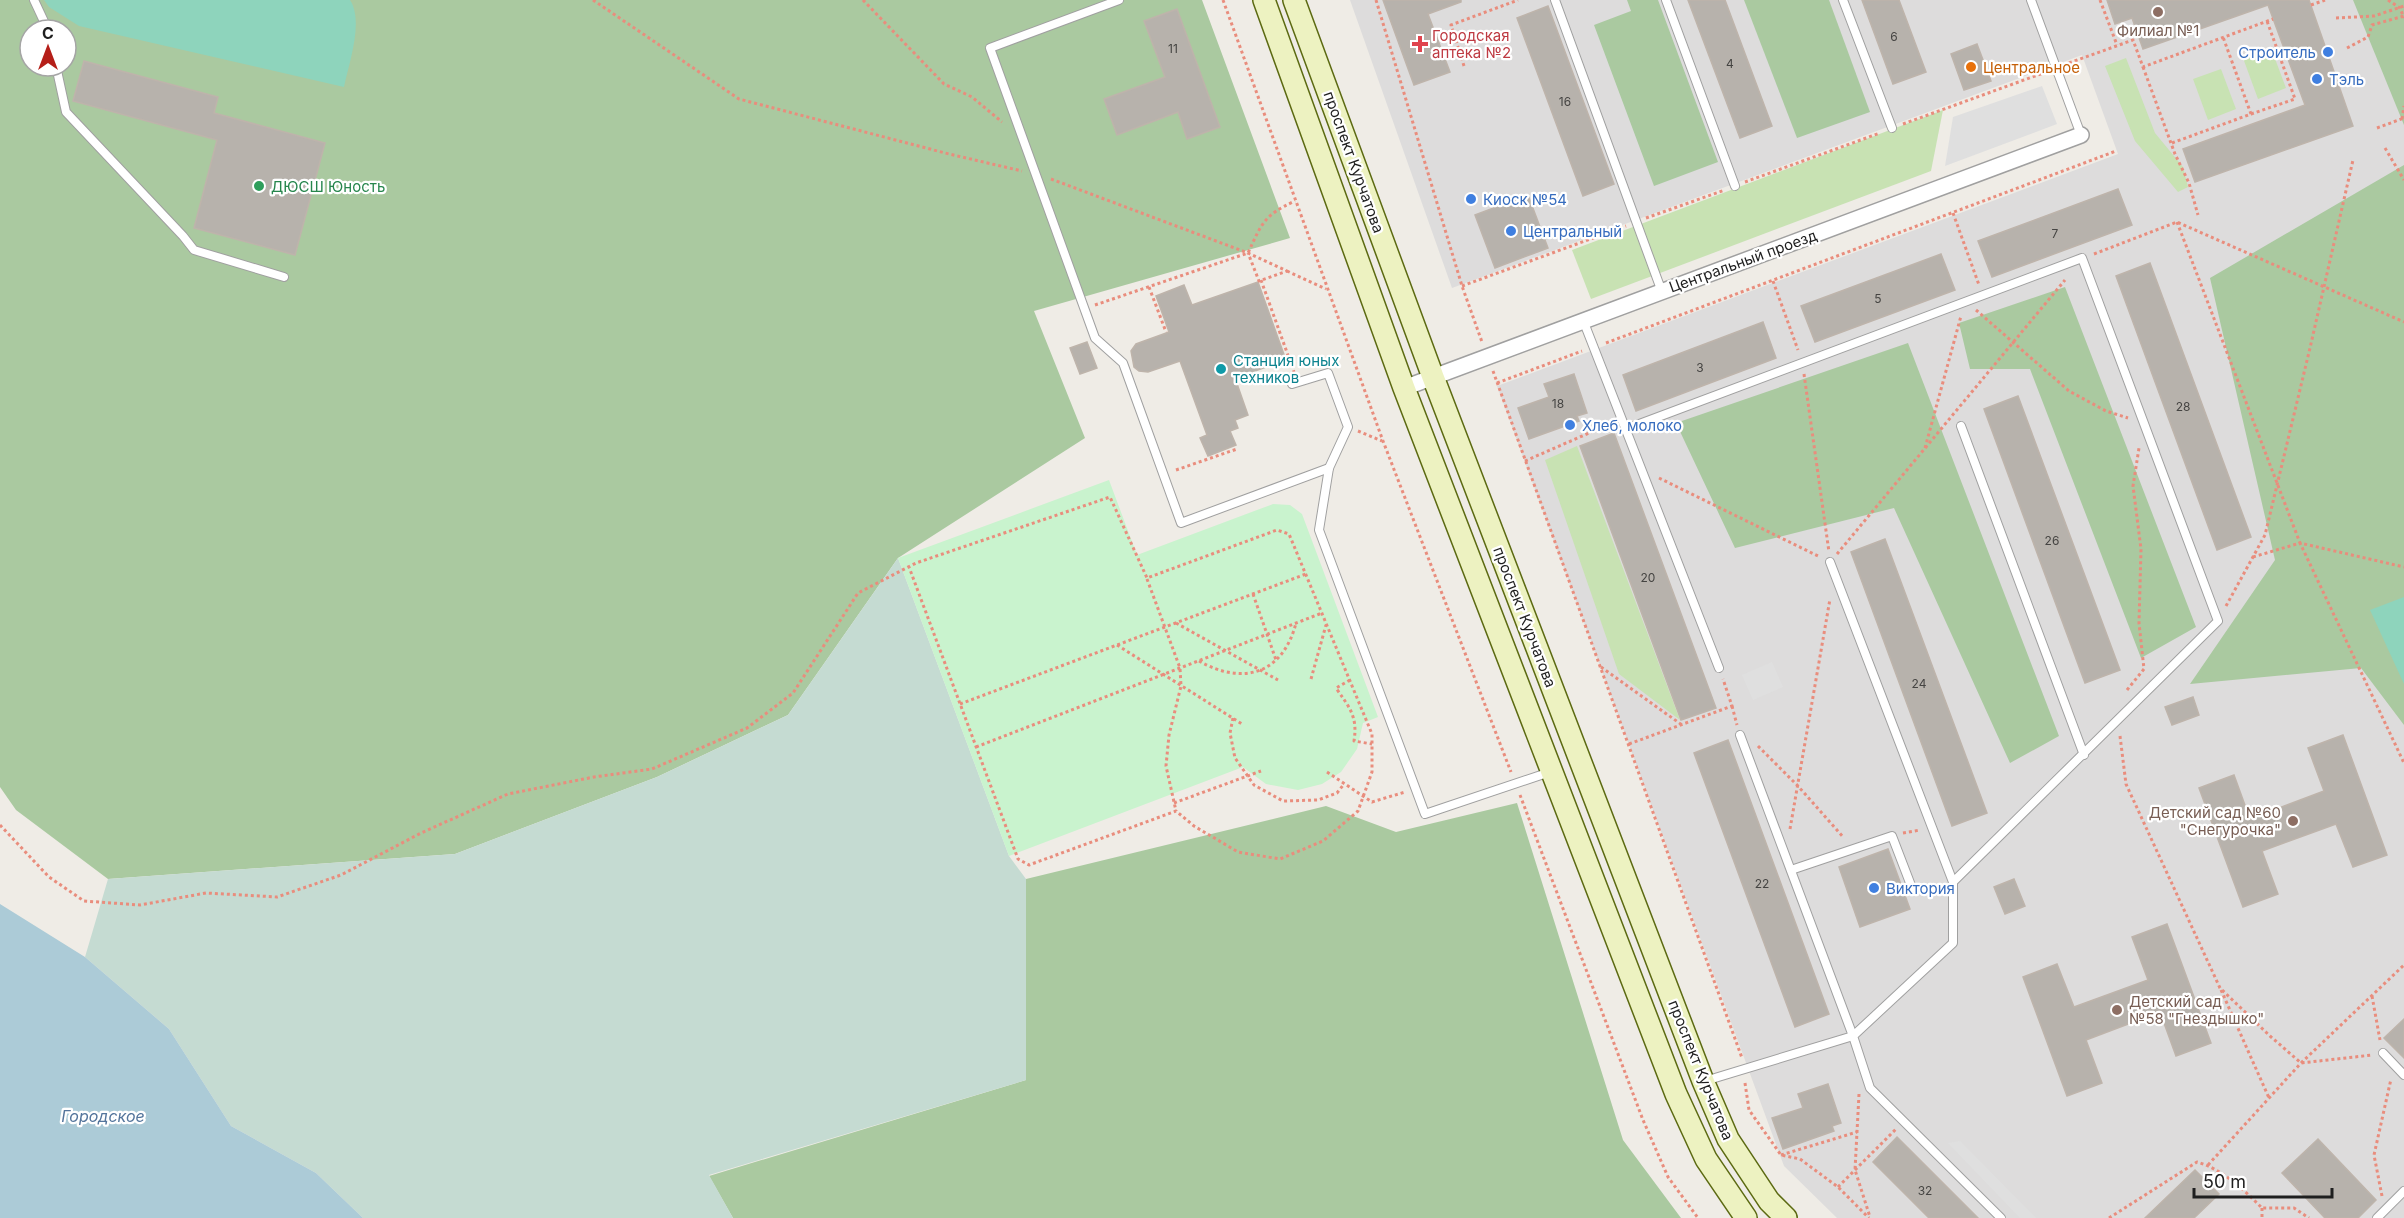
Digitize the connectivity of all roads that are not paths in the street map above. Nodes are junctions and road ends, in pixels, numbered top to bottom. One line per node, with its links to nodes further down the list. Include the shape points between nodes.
1 (34, 0): 9 (lane)
2 (1119, 0): 22 (lane, via 990,48 1095,338 1123,363 1181,523)
3 (1264, 0): 19 (main road, проспект Курчатова)
4 (1294, 0): 17 (main road, проспект Курчатова)
5 (1555, 0): 15 (lane)
6 (1666, 0): 13 (lane)
7 (1843, 0): 11 (lane)
8 (2031, 0): 12 (lane)
9 (42, 18)
10 (59, 78): 14 (lane, via 66,112 194,250)
11 (1892, 128)
12 (2081, 135): 15 (street, Центральный проезд)
13 (1735, 186)
14 (284, 277)
15 (1662, 291): 16 (street, Центральный проезд)
16 (1583, 320): 17 (street, Центральный проезд); 21 (lane)
17 (1433, 377): 19 (street, Центральный проезд); 34 (main road, проспект Курчатова)
18 (1295, 383): 22 (lane, via 1328,373 1348,427)
19 (1404, 388): 27 (main road, проспект Курчатова)
20 (1961, 426): 26 (lane)
21 (1626, 429): 24 (lane); 26 (lane, via 2082,258 2218,621)
22 (1329, 468): 27 (lane, via 1319,530 1425,814)
23 (1830, 562): 29 (lane)
24 (1719, 668)
25 (1740, 735): 28 (lane)
26 (2084, 755): 29 (lane)
27 (1552, 772): 37 (main road, проспект Курчатова, via 1676,1094 1706,1159)
28 (1791, 870): 30 (lane, via 1892,836); 31 (lane)
29 (1953, 882): 31 (lane, via 1953,943)
30 (1912, 888)
31 (1853, 1036): 34 (lane); 40 (lane, via 1870,1088)
32 (2383, 1053): 33 (lane)
33 (2404, 1075)
34 (1703, 1082): 36 (main road, проспект Курчатова, via 1728,1139)
35 (2404, 1191): 41 (lane)
36 (1769, 1201): 38 (main road); 39 (main road, проспект Курчатова)
37 (1746, 1218)
38 (1753, 1218)
39 (1786, 1218)
40 (2001, 1218)
41 (2377, 1218)

